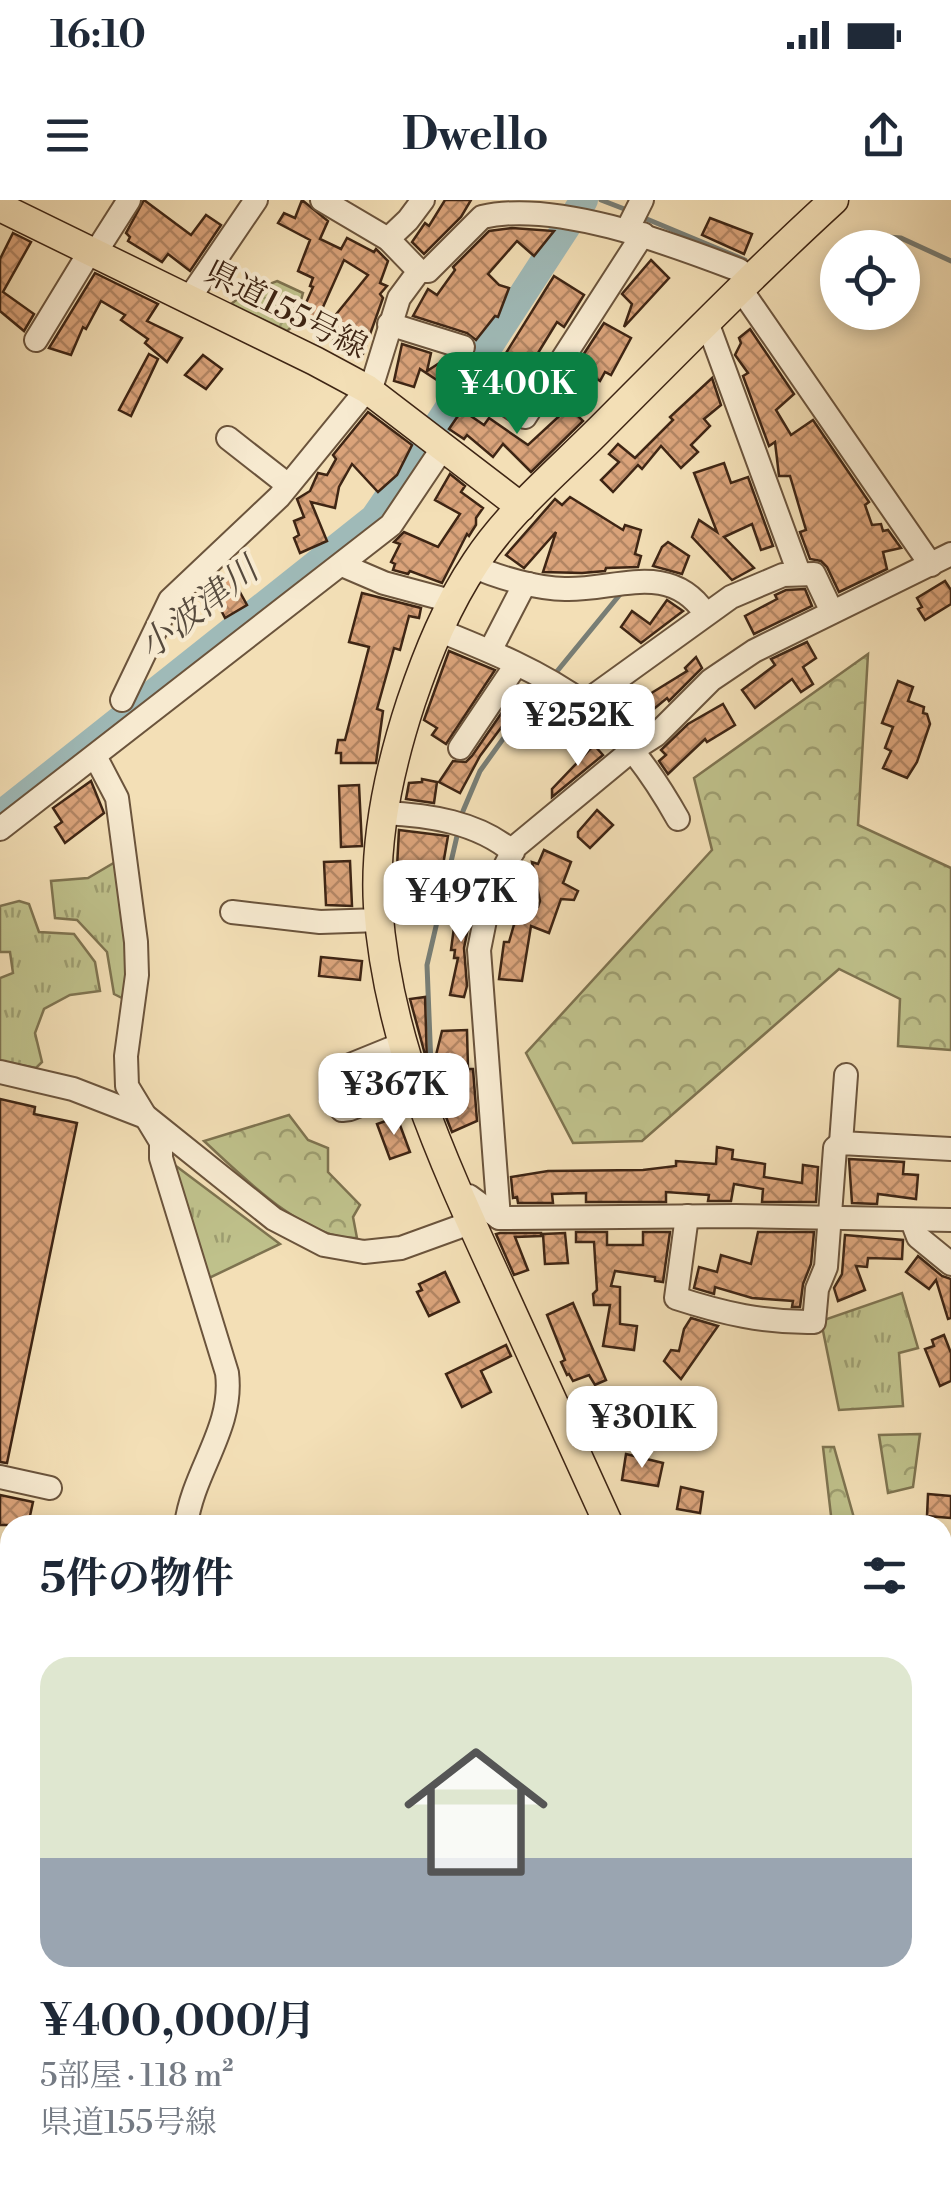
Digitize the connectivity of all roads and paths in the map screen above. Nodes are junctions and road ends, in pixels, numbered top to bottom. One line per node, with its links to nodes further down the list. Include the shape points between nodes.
1 (130, 200): 11 (street)
2 (256, 200): 14 (street)
3 (322, 200): 10 (street)
4 (423, 200): 10 (street)
5 (642, 200): 9 (street)
6 (834, 200): 13 (main road)
7 (531, 204): 9 (street, via 575,210); 12 (street, via 482,217 428,271)
8 (0, 207): 11 (main road, 県道155号線)
9 (636, 231): 13 (street, via 738,270); 20 (street, via 525,416)
10 (388, 239): 12 (street)
11 (92, 254): 14 (main road, 県道155号線); 17 (street)
12 (419, 271): 16 (street)
13 (745, 284): 15 (main road); 25 (street)
14 (188, 300): 19 (main road, 県道155号線)
15 (706, 322): 24 (main road); 28 (street)
16 (389, 324): 18 (street); 19 (street)
17 (36, 340)
18 (463, 347)
19 (367, 390): 22 (main road, 県道155号線); 23 (street)
20 (485, 390)
21 (228, 438): 23 (street)
22 (444, 446): 24 (main road, 県道155号線); 26 (street, via 391,525)
23 (288, 485): 36 (street, via 170,600)
24 (522, 507): 27 (main road)
25 (941, 560): 31 (street)
26 (342, 565): 30 (street); 40 (street)
27 (473, 566): 29 (street); 30 (main road)
28 (799, 573): 31 (street, via 814,574); 32 (street, via 730,596)
29 (529, 584): 32 (street, via 565,590 646,570); 34 (street)
30 (451, 601): 33 (main road)
31 (832, 612): 39 (street, via 711,680)
32 (706, 613): 37 (street)
33 (438, 630): 34 (street); 41 (main road, via 403,726)
34 (490, 652): 35 (street)
35 (516, 665): 37 (street); 38 (street)
36 (122, 700)
37 (584, 703): 39 (street)
38 (460, 748)
39 (631, 751): 42 (street); 44 (street)
40 (95, 756): 43 (street); 51 (street, via 118,798 137,962 127,1086)
41 (384, 813): 44 (street, via 464,824); 46 (main road)
42 (678, 819)
43 (0, 829)
44 (513, 852): 55 (street, via 490,895 479,950)
45 (232, 912): 46 (street, via 320,922)
46 (380, 920): 47 (main road)
47 (402, 1044): 50 (main road); 50 (street, via 338,1070 330,1096 350,1110)
48 (0, 1072): 51 (street, via 72,1089)
49 (846, 1075): 52 (street)
50 (414, 1084): 59 (main road)
51 (148, 1118): 59 (street, via 274,1219 324,1245 364,1252 400,1248); 63 (street, via 161,1142 230,1392)
52 (841, 1142): 53 (street); 56 (street, via 835,1148)
53 (951, 1148)
54 (687, 1216): 55 (street); 56 (street); 56 (street, via 676,1298 728,1315 783,1322 814,1322)
55 (499, 1218): 59 (street, via 469,1196)
56 (829, 1220): 58 (street)
57 (951, 1220): 58 (street)
58 (912, 1221): 60 (street, via 918,1237)
59 (470, 1222): 64 (main road)
60 (951, 1264)
61 (0, 1478): 62 (street)
62 (50, 1488)
63 (187, 1515)
64 (604, 1515)

